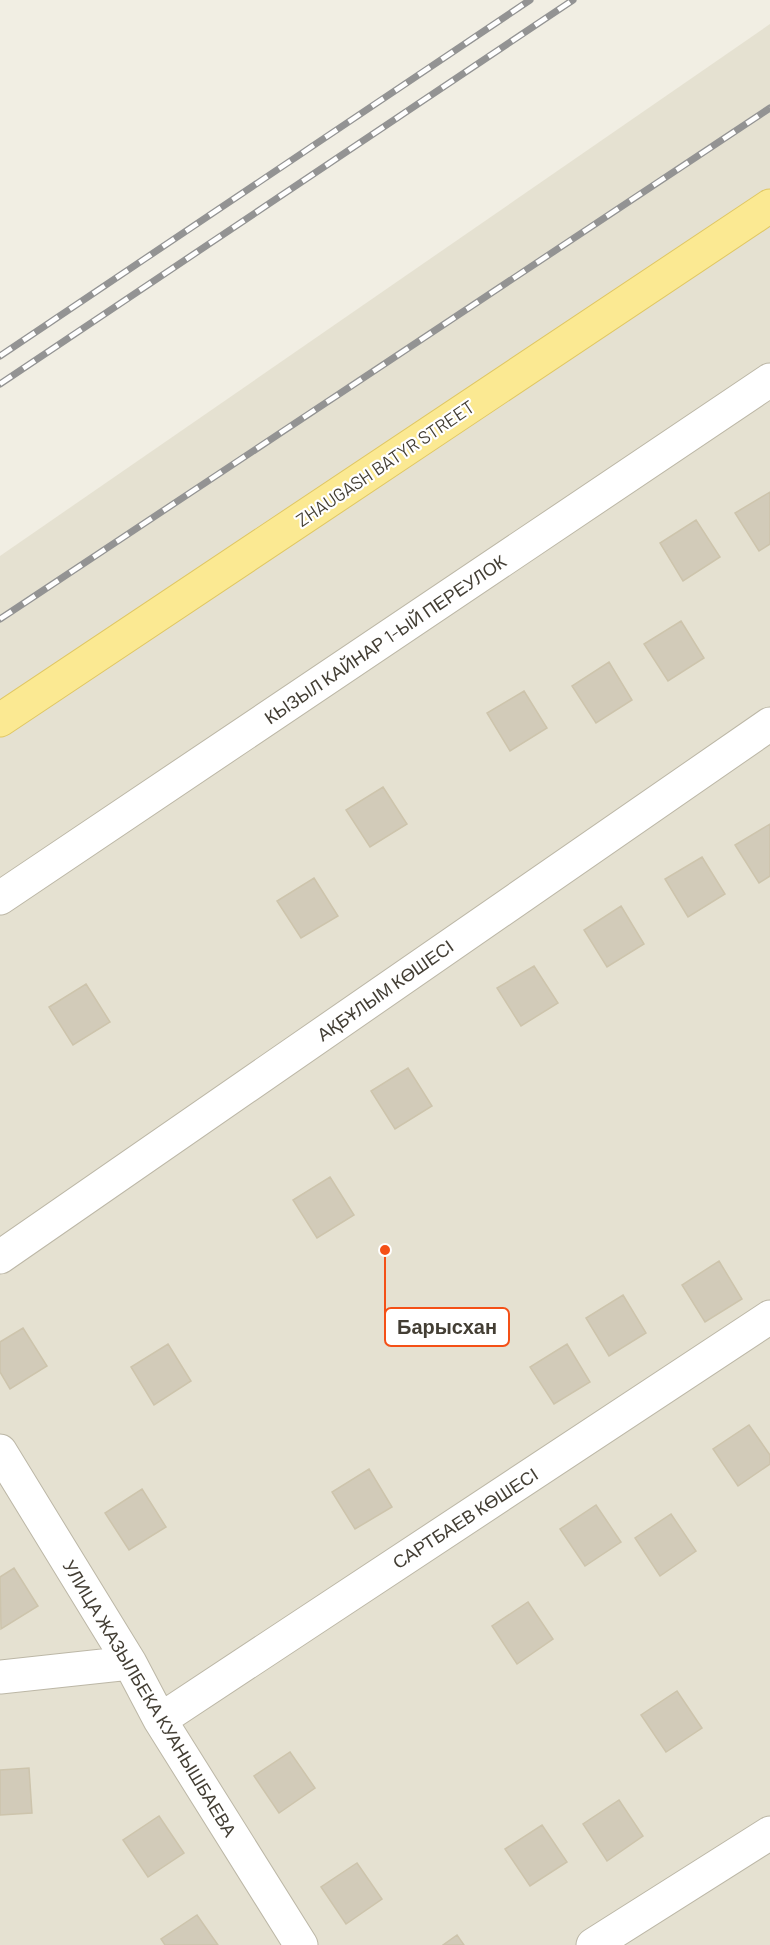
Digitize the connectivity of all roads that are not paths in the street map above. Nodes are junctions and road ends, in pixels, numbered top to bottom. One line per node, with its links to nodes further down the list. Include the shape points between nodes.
1 (770, 206): 3 (main road, ZHAUGASH BATYR STREET)
2 (770, 380): 5 (street, КЫЗЫЛ КАЙНАР 1-ЫЙ ПЕРЕУЛОК)
3 (0, 720)
4 (770, 724): 6 (street, АҚБҰЛЫМ КӨШЕСІ)
5 (0, 898)
6 (0, 1257)
7 (770, 1317): 11 (street, САРТБАЕВ КӨШЕСІ)
8 (0, 1451): 9 (street, УЛИЦА ЖАЗЫЛБЕКА КУАНЫШБАЕВА)
9 (130, 1663): 10 (street); 11 (street, УЛИЦА ЖАЗЫЛБЕКА КУАНЫШБАЕВА)
10 (0, 1677)
11 (160, 1720): 13 (street, УЛИЦА ЖАЗЫЛБЕКА КУАНЫШБАЕВА)
12 (770, 1833): 14 (street)
13 (301, 1945)
14 (593, 1945)

